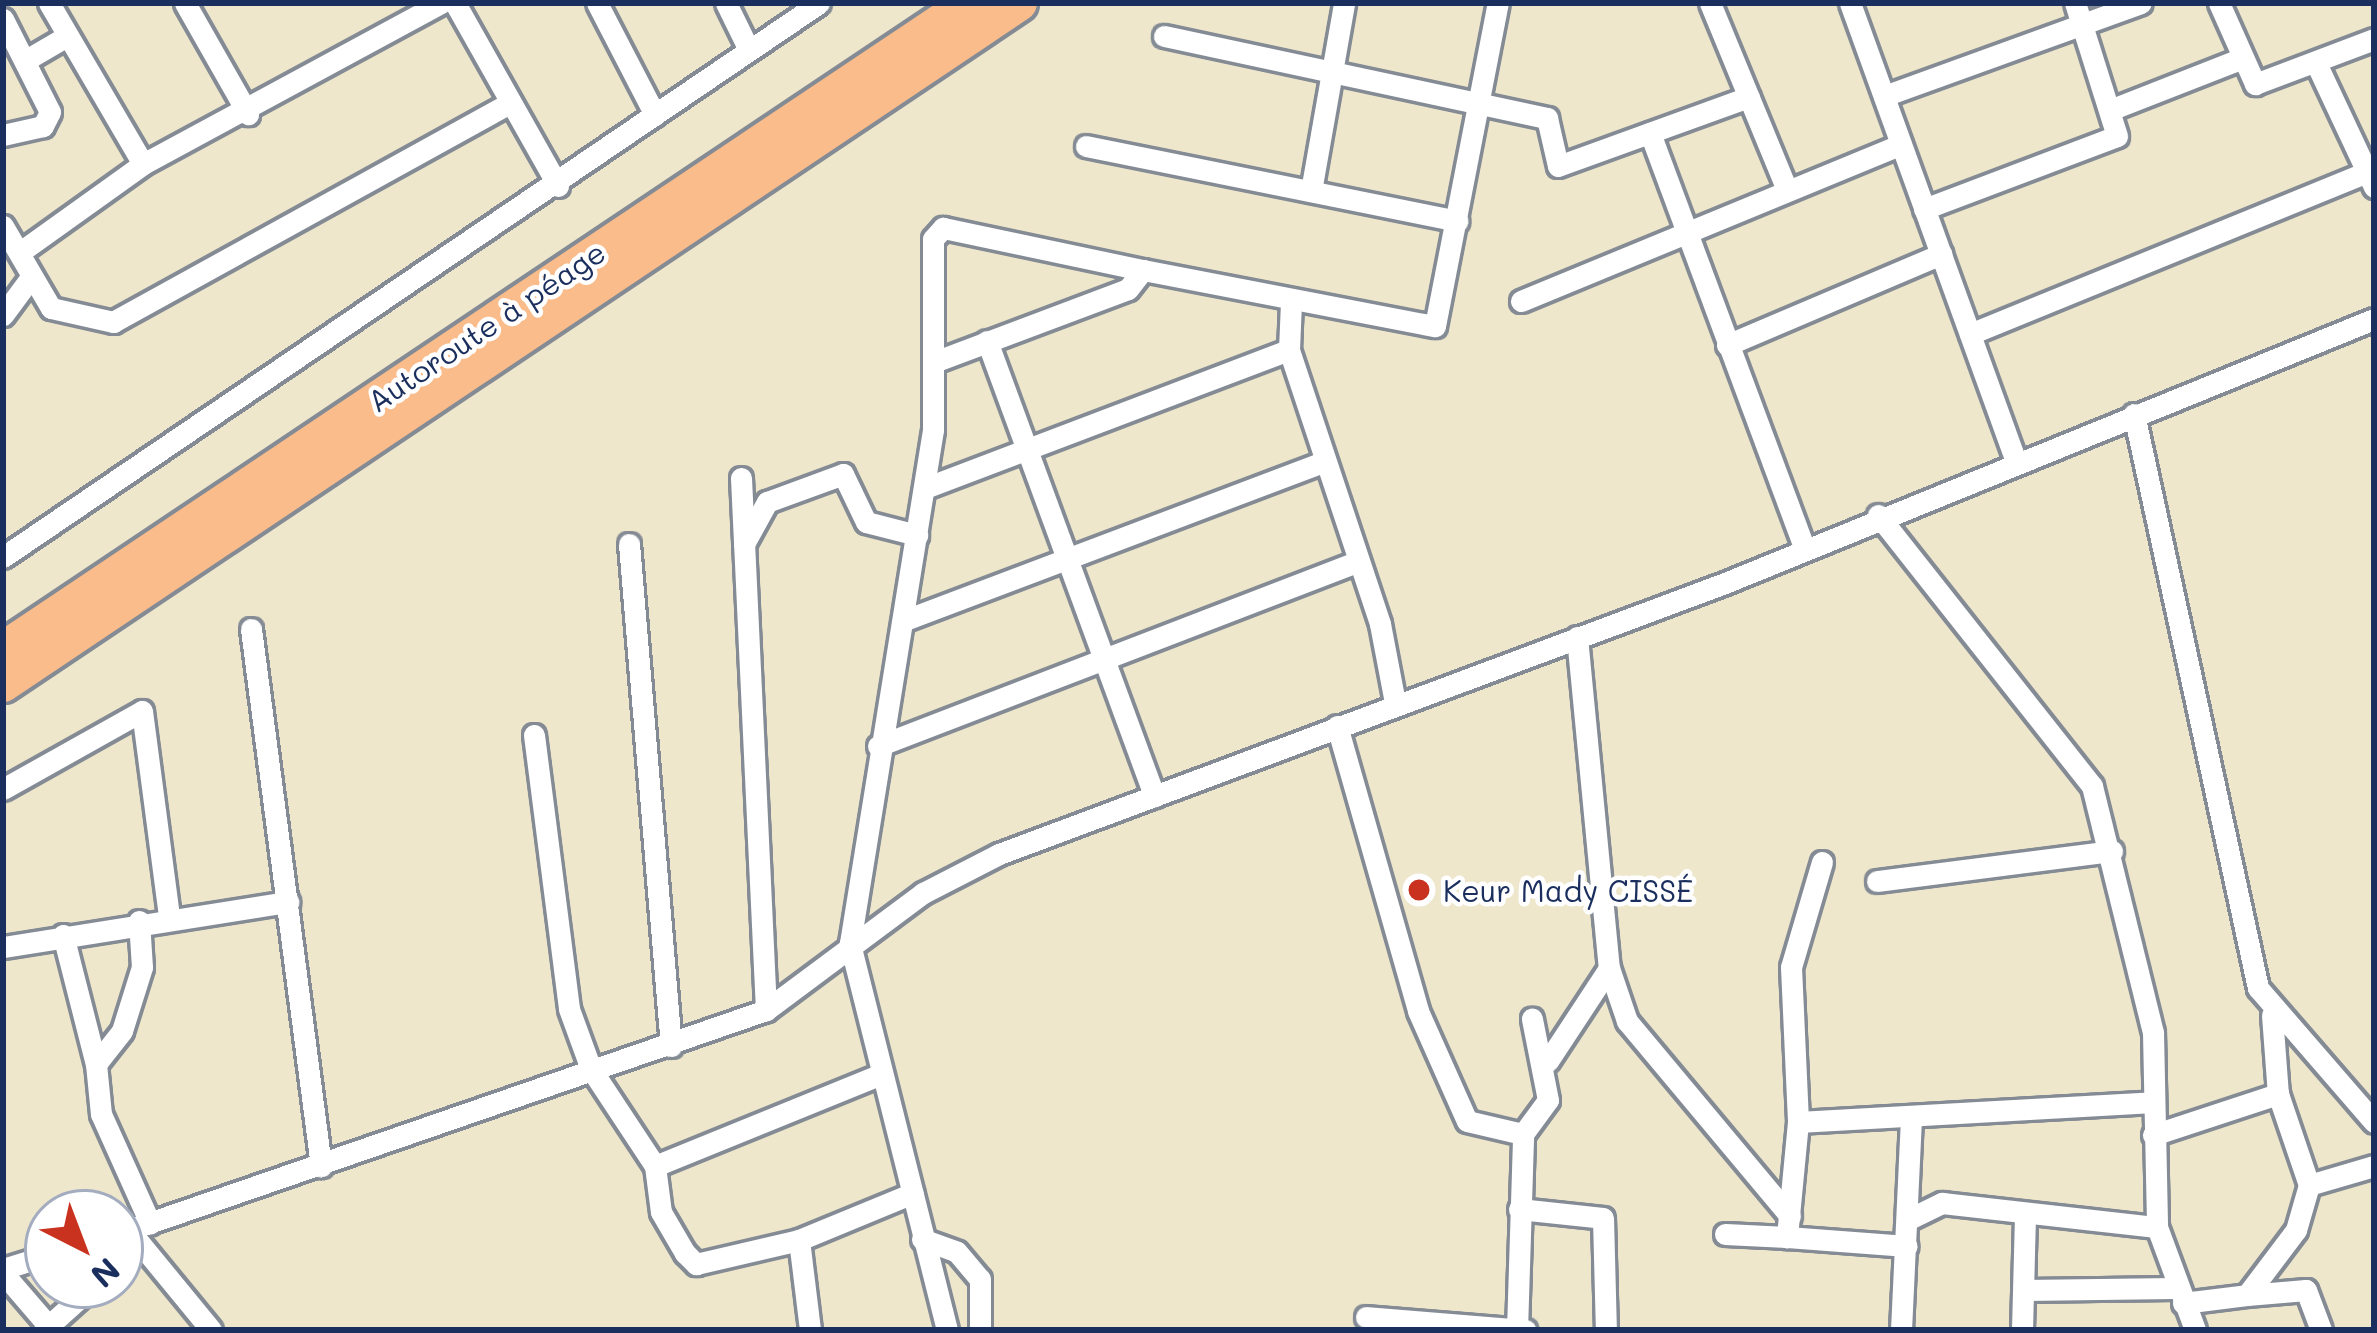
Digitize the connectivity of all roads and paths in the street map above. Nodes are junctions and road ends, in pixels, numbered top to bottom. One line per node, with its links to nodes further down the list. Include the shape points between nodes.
1 (49, 3): 18 (street)
2 (441, 3): 31 (street)
3 (455, 3): 29 (street)
4 (597, 3): 32 (street)
5 (726, 3): 21 (street)
6 (969, 3): 76 (highway, Autoroute à péage)
7 (1019, 3): 78 (highway)
8 (1344, 3): 25 (street)
9 (1498, 3): 28 (street)
10 (1710, 3): 27 (street)
11 (1850, 3): 26 (street)
12 (2141, 3): 16 (street)
13 (2219, 3): 22 (street)
14 (193, 6): 31 (street)
15 (808, 6): 21 (street)
16 (2079, 14): 26 (street); 30 (street)
17 (5, 27): 23 (street)
18 (68, 36): 23 (street); 37 (street)
19 (1164, 36): 25 (street)
20 (2374, 39): 24 (street)
21 (749, 50): 32 (street)
22 (2240, 59): 24 (street, via 2255,84); 30 (street)
23 (26, 60): 34 (street, via 50,120)
24 (2316, 63): 38 (street)
25 (1332, 70): 28 (street); 41 (street)
26 (1884, 96): 35 (street)
27 (1749, 97): 33 (street); 40 (street)
28 (1479, 100): 33 (street, via 1552,121 1558,166); 43 (street)
29 (509, 103): 39 (street); 49 (street, via 113,322 51,308)
30 (2115, 108): 42 (street, via 2121,125 2108,144)
31 (248, 114): 37 (street)
32 (655, 115): 39 (street)
33 (1650, 133): 45 (street)
34 (3, 136)
35 (1901, 144): 40 (street); 42 (street)
36 (1086, 146): 41 (street)
37 (143, 164): 46 (street)
38 (2372, 176): 54 (street)
39 (557, 185): 71 (street)
40 (1786, 190): 45 (street)
41 (1311, 191): 43 (street)
42 (1924, 209): 47 (street)
43 (1457, 221): 51 (street, via 1436,326)
44 (3, 226): 46 (street)
45 (1684, 229): 50 (street); 56 (street)
46 (23, 250): 49 (street)
47 (1941, 254): 54 (street); 56 (street)
48 (1143, 269): 51 (street); 55 (street, via 1128,289); 58 (street, via 943,228 933,239)
49 (31, 277): 52 (street)
50 (1522, 301)
51 (1291, 302): 57 (street)
52 (3, 315)
53 (2374, 319): 59 (street)
54 (1970, 334): 61 (street)
55 (987, 341): 58 (street); 60 (street)
56 (1727, 344): 69 (street)
57 (1289, 350): 60 (street); 62 (street)
58 (934, 362): 64 (street)
59 (2134, 414): 61 (street); 96 (street)
60 (1028, 447): 64 (street); 70 (street)
61 (2014, 457): 65 (street)
62 (1325, 461): 70 (street); 72 (street)
63 (741, 478): 68 (street)
64 (925, 488): 66 (street)
65 (1878, 515): 69 (street); 85 (street, via 2078,754)
66 (917, 535): 68 (street, via 866,522 843,474 767,502); 73 (street)
67 (629, 544): 98 (street)
68 (742, 548): 95 (street)
69 (1804, 548): 75 (street)
70 (1075, 556): 73 (street); 77 (street)
71 (3, 557)
72 (1359, 561): 77 (street); 79 (street)
73 (904, 620): 82 (street)
74 (251, 629): 88 (street)
75 (1577, 637): 79 (street); 94 (street)
76 (3, 650)
77 (1111, 658): 82 (street); 84 (street)
78 (3, 684)
79 (1395, 703): 80 (street)
80 (1337, 726): 84 (street); 108 (street, via 1418,1011 1467,1121)
81 (534, 735): 101 (street, via 569,1010)
82 (878, 746): 92 (street)
83 (3, 789): 89 (street, via 142,711)
84 (1154, 796): 92 (street, via 999,854)
85 (2112, 851): 87 (street); 104 (street, via 2153,1032)
86 (1822, 862): 106 (street, via 1791,967)
87 (1877, 881)
88 (288, 902): 89 (street); 110 (street)
89 (170, 914): 90 (street)
90 (139, 920): 91 (street); 100 (street, via 142,968 122,1031)
91 (63, 935): 93 (street); 100 (street)
92 (850, 943): 95 (street); 102 (street)
93 (3, 947)
94 (1609, 968): 99 (street); 119 (street, via 1627,1021)
95 (766, 1010): 98 (street)
96 (2272, 1015): 103 (street); 107 (street)
97 (1532, 1019): 99 (street)
98 (671, 1046): 101 (street)
99 (1548, 1061): 108 (street, via 1548,1100)
100 (96, 1064): 114 (street)
101 (591, 1069): 110 (street); 111 (street)
102 (882, 1074): 111 (street); 115 (street)
103 (2278, 1094): 109 (street); 113 (street)
104 (2152, 1102): 105 (street); 109 (street)
105 (1911, 1121): 106 (street); 118 (street)
106 (1798, 1122): 119 (street)
107 (2374, 1122)
108 (1522, 1134): 116 (street)
109 (2153, 1135): 120 (street)
110 (321, 1166): 121 (street)
111 (656, 1166): 124 (street, via 661,1212 696,1264)
112 (2374, 1166): 113 (street)
113 (2309, 1185): 129 (street, via 2296,1230)
114 (123, 1189)
115 (913, 1193): 123 (street); 124 (street)
116 (1519, 1209): 137 (street); 138 (street, via 1603,1218)
117 (2025, 1216): 118 (street, via 1942,1203); 120 (street); 128 (street)
118 (1910, 1219): 126 (street)
119 (1789, 1227): 122 (street); 126 (street)
120 (2157, 1227): 130 (street)
121 (144, 1229)
122 (1725, 1234)
123 (922, 1239): 135 (street); 136 (street, via 956,1252 980,1280)
124 (800, 1240): 134 (street)
125 (144, 1244): 133 (street)
126 (1907, 1246): 139 (street)
127 (4, 1265): 132 (street)
128 (2024, 1290): 130 (street); 140 (street)
129 (2247, 1295): 130 (street); 142 (street, via 2306,1290)
130 (2179, 1296): 141 (street)
131 (1366, 1317): 137 (street)
132 (48, 1328)
133 (211, 1330)
134 (810, 1330)
135 (947, 1330)
136 (980, 1330)
137 (1520, 1330)
138 (1606, 1330)
139 (1901, 1330)
140 (2022, 1330)
141 (2194, 1330)
142 (2320, 1330)

